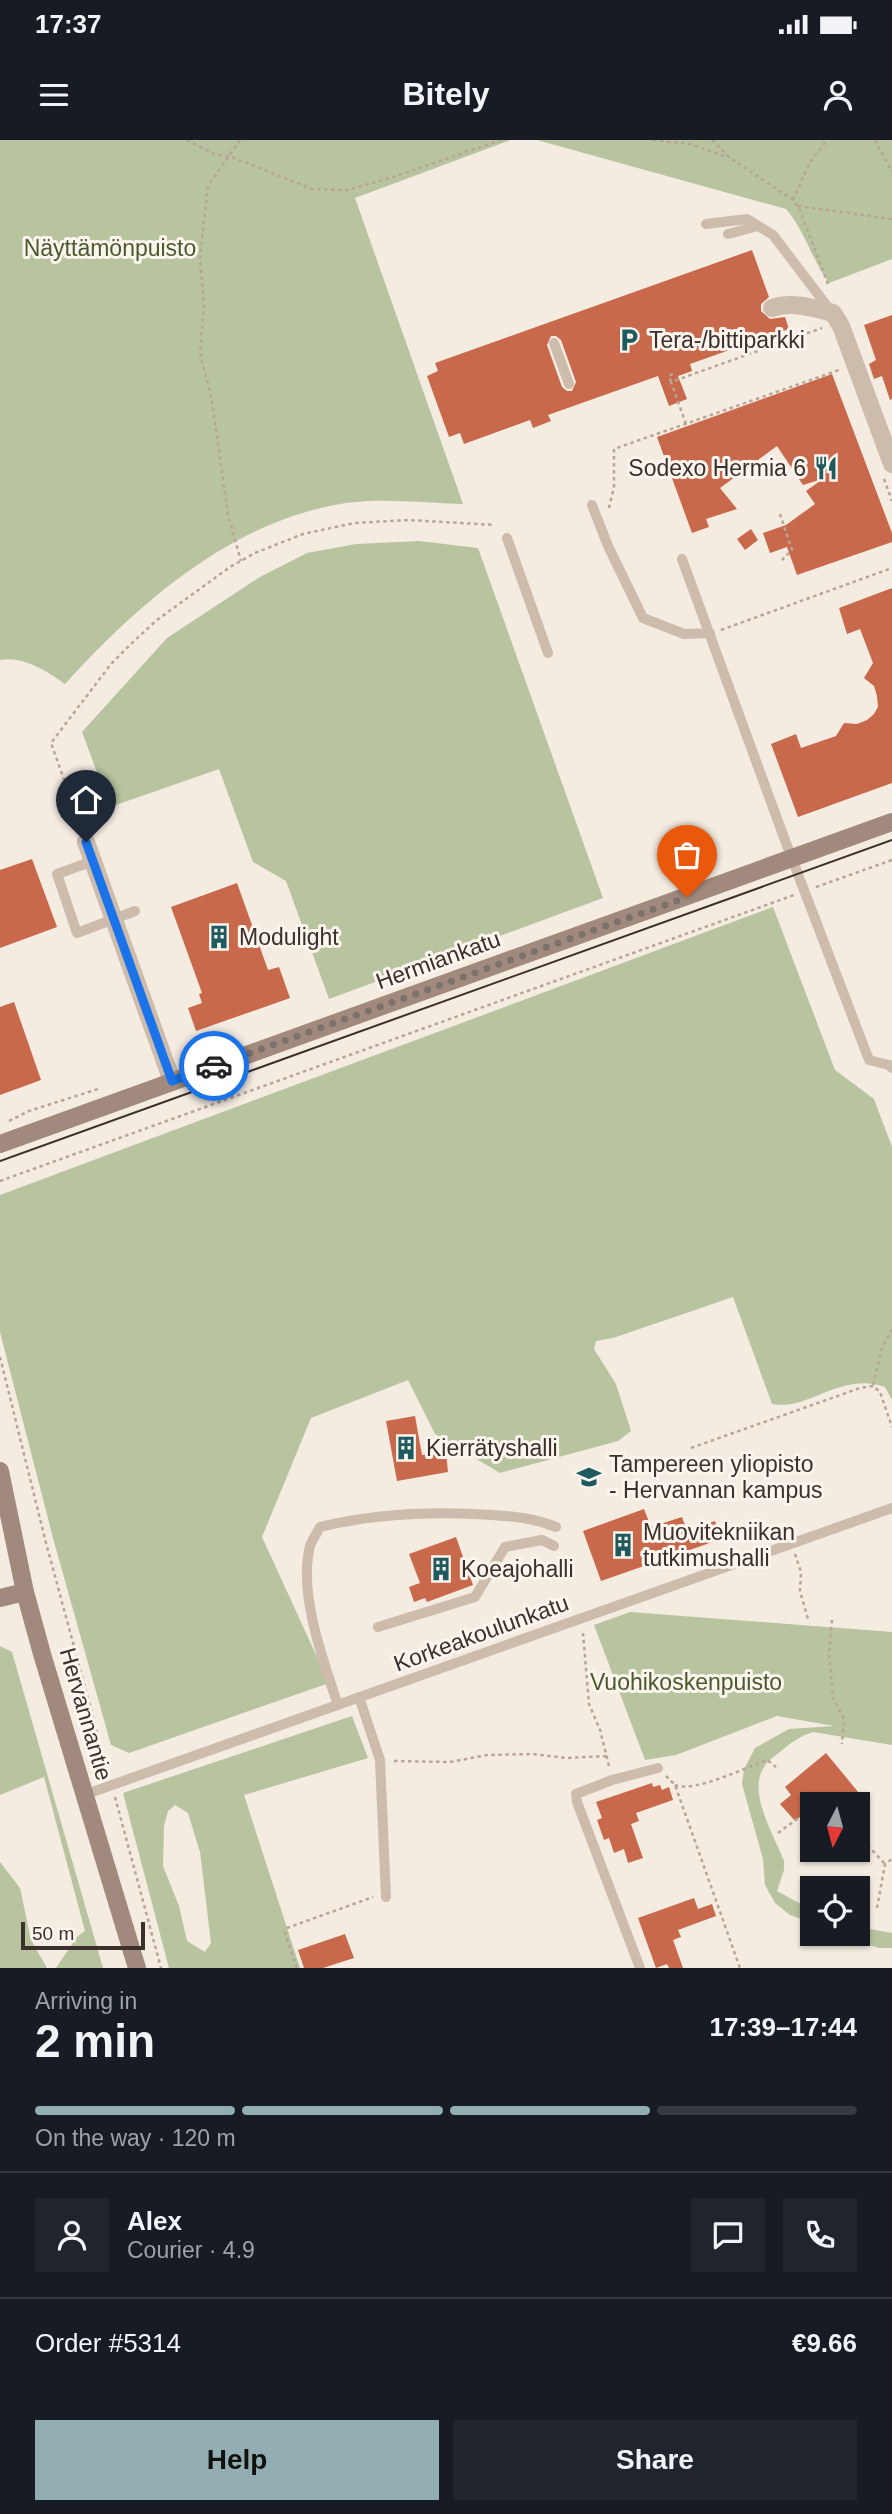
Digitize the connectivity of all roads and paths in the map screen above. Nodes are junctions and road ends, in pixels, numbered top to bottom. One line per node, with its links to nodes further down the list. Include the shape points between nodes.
1 (187, 140): 8 (path, via 216,155)
2 (240, 140): 8 (path)
3 (501, 140): 8 (path, via 347,190 312,189)
4 (653, 140): 9 (path, via 690,144)
5 (712, 140): 9 (path)
6 (827, 140): 11 (path, via 808,164)
7 (875, 140): 10 (path)
8 (229, 156): 33 (path, via 208,186 200,258 204,305 200,353 212,401 228,515)
9 (730, 158): 11 (path)
10 (892, 172)
11 (793, 200): 12 (path)
12 (798, 206): 13 (path); 18 (path, via 832,300)
13 (892, 219)
14 (706, 224): 15 (lane, via 747,219)
15 (758, 226): 16 (lane); 18 (lane, via 773,235)
16 (728, 234)
17 (772, 308): 18 (street, via 798,305)
18 (829, 320): 22 (path); 25 (street, via 841,326)
19 (554, 343): 23 (lane)
20 (845, 367): 24 (path)
21 (673, 374): 22 (path, via 668,376)
22 (671, 382): 24 (path)
23 (569, 384)
24 (686, 424): 28 (path, via 614,449 612,501)
25 (892, 464)
26 (592, 505): 28 (lane)
27 (780, 514): 32 (path, via 792,550)
28 (600, 523): 35 (lane, via 643,618 684,634)
29 (495, 524): 33 (path, via 354,523 303,534)
30 (507, 538): 36 (lane)
31 (682, 559): 35 (lane)
32 (782, 560)
33 (241, 561): 38 (path, via 134,641 51,743)
34 (892, 568): 35 (path)
35 (710, 634): 39 (lane)
36 (548, 653)
37 (892, 822): 39 (street, Hermiankatu)
38 (86, 842): 41 (street)
39 (792, 859): 42 (lane); 46 (street, Hermiankatu)
40 (892, 860): 42 (path)
41 (93, 861): 44 (street); 44 (lane, via 57,874 77,933)
42 (806, 891): 45 (lane, via 869,1060); 48 (path)
43 (135, 911): 44 (lane)
44 (114, 919): 46 (street)
45 (892, 1068)
46 (172, 1081): 47 (street, Hermiankatu)
47 (0, 1144)
48 (0, 1181)
49 (892, 1329): 51 (path)
50 (0, 1357): 73 (path)
51 (873, 1386): 52 (path, via 880,1392); 53 (path)
52 (892, 1427)
53 (691, 1448)
54 (0, 1471): 59 (street, Hervannantie)
55 (892, 1508): 57 (lane, Korkeakoulunkatu)
56 (556, 1527): 66 (lane, via 537,1519 443,1511 352,1519 320,1527 310,1546 308,1580 313,1628)
57 (798, 1541): 61 (lane, Korkeakoulunkatu); 62 (path, via 795,1554)
58 (554, 1546): 64 (lane, via 542,1540 505,1547 475,1597)
59 (25, 1592): 60 (street); 74 (street, Hervannantie)
60 (0, 1598)
61 (580, 1618): 65 (lane, Korkeakoulunkatu); 68 (path, via 589,1704)
62 (808, 1619)
63 (832, 1620): 67 (path, via 829,1653 833,1698 844,1719)
64 (378, 1627)
65 (359, 1697): 66 (lane, Korkeakoulunkatu); 69 (lane)
66 (338, 1704): 73 (lane, Korkeakoulunkatu)
67 (842, 1744)
68 (607, 1756): 69 (path); 72 (path)
69 (380, 1760): 80 (lane)
70 (776, 1767): 86 (path, via 767,1760 695,1787 675,1785)
71 (658, 1768): 72 (lane)
72 (612, 1780): 85 (lane, via 576,1794 577,1801)
73 (112, 1785): 74 (lane, Korkeakoulunkatu); 83 (path)
74 (84, 1795): 82 (street, Hervannantie)
75 (800, 1817): 76 (path)
76 (778, 1833)
77 (870, 1848): 79 (path)
78 (892, 1859): 79 (path)
79 (885, 1864): 81 (path)
80 (386, 1895): 84 (path, via 287,1928)
81 (877, 1908)
82 (137, 1968)
83 (161, 1968)
84 (297, 1968)
85 (640, 1968)
86 (740, 1968)

